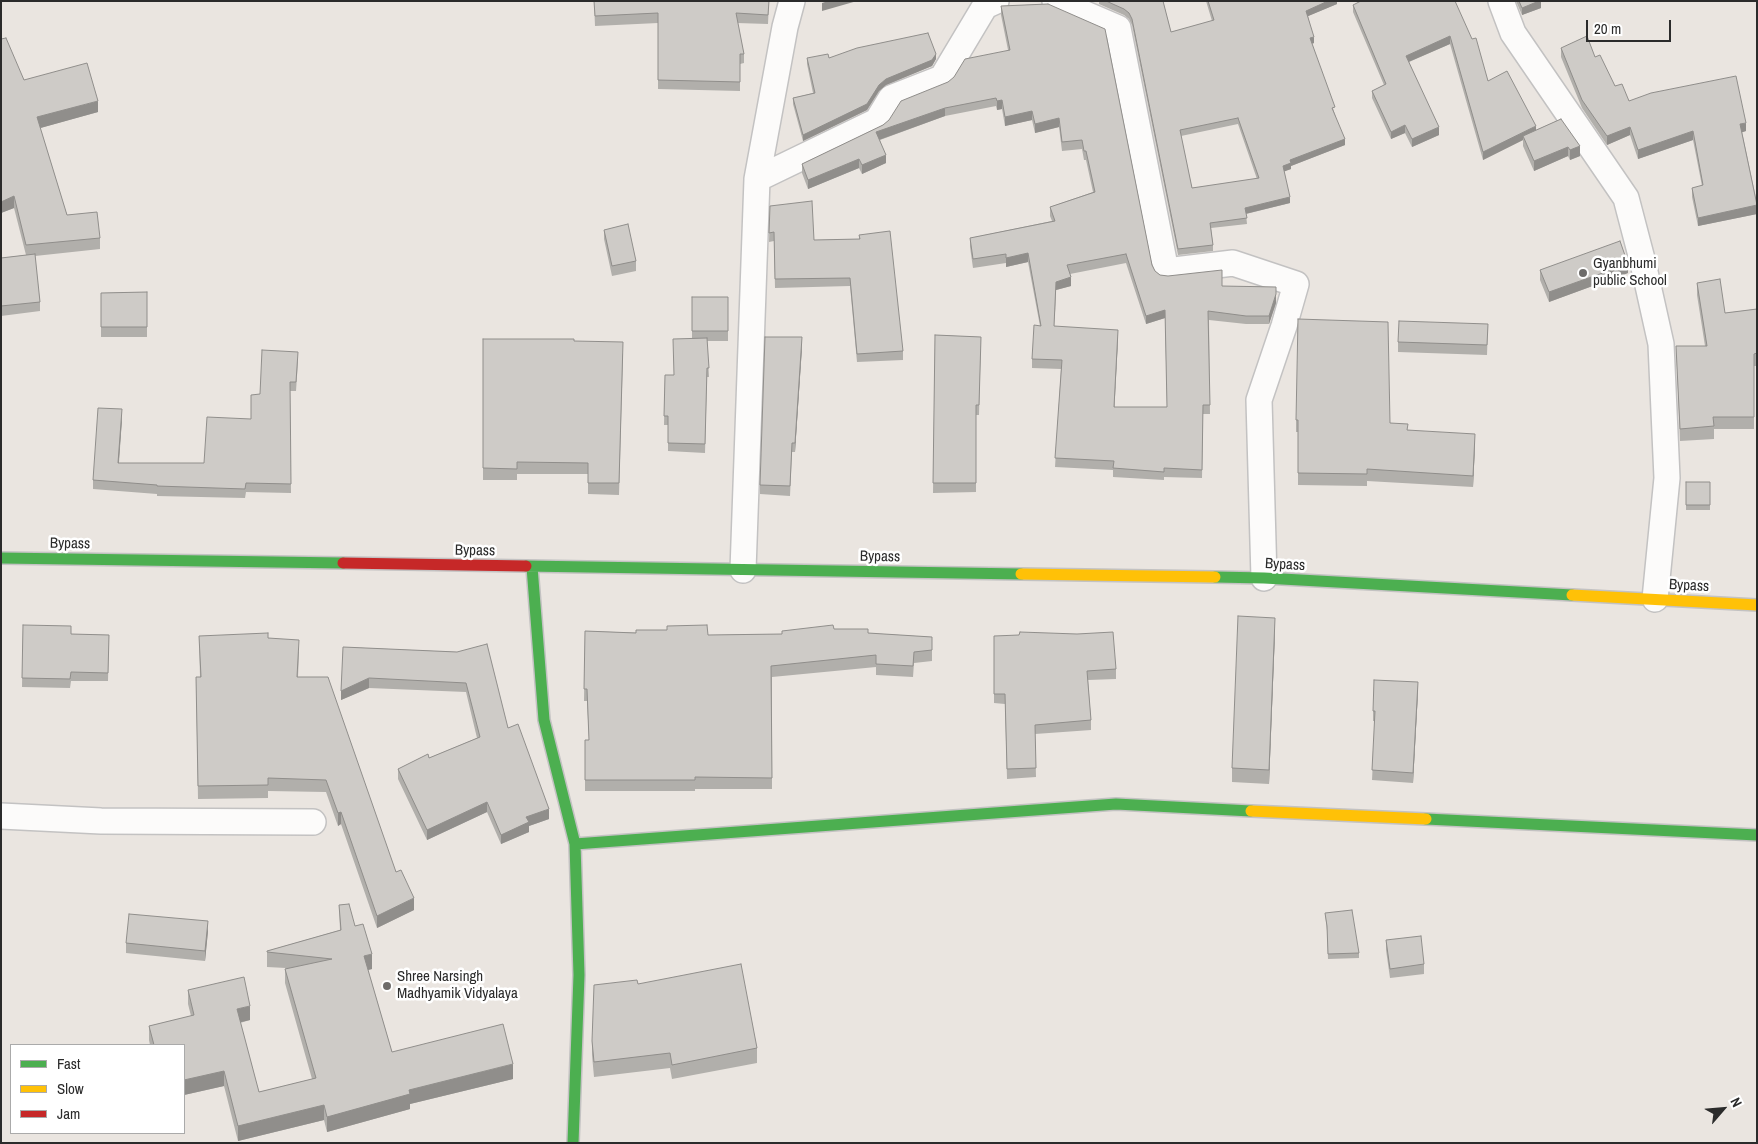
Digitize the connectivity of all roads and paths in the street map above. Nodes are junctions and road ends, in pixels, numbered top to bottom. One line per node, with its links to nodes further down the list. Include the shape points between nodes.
1 (792, 1): 5 (street)
2 (996, 1): 5 (street, via 985,6 942,78 891,98 877,121)
3 (1055, 1): 9 (street, via 1118,28 1166,271 1233,263 1296,284 1259,400)
4 (1501, 1): 10 (street, via 1513,33 1626,198 1641,254 1661,344 1667,478)
5 (757, 179): 8 (street)
6 (1, 558): 7 (main road, Bypass)
7 (532, 567): 8 (main road, Bypass); 15 (main road, via 544,720)
8 (743, 570): 9 (main road, Bypass)
9 (1264, 578): 10 (main road, Bypass)
10 (1654, 600): 11 (main road, Bypass)
11 (1757, 605)
12 (1, 816): 13 (street, via 101,821)
13 (313, 822)
14 (1757, 835): 15 (main road, via 1116,804)
15 (575, 844): 16 (main road, via 579,975)
16 (573, 1143)

